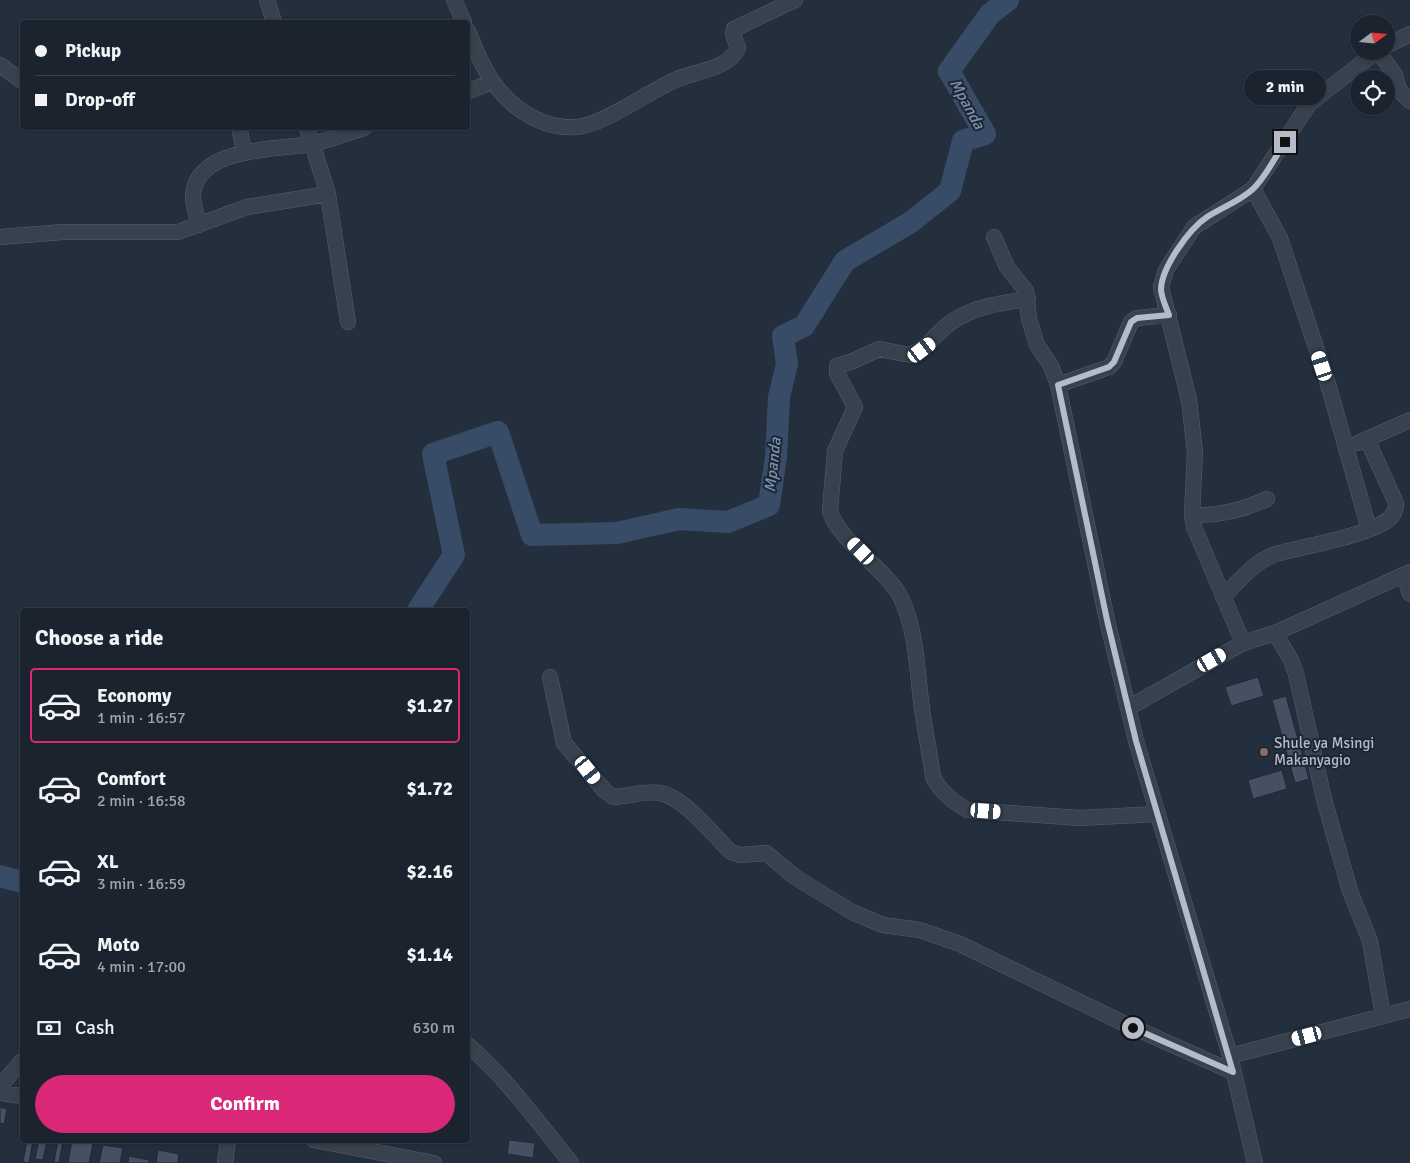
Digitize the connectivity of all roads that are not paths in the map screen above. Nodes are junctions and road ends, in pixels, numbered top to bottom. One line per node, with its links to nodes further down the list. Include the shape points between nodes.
1 (268, 0): 4 (street)
2 (454, 0): 5 (street)
3 (794, 0): 13 (street, via 734,30 738,48 730,60 676,80 582,127 563,128 541,123 524,112)
4 (273, 20)
5 (463, 20)
6 (1410, 34): 8 (street)
7 (470, 35): 13 (street)
8 (1395, 42)
9 (1365, 60): 21 (street, via 1309,104)
10 (1384, 60): 15 (street, via 1395,75 1399,90)
11 (0, 65): 12 (street)
12 (20, 80)
13 (493, 82): 14 (street)
14 (470, 91)
15 (1410, 100)
16 (239, 130): 20 (street)
17 (308, 130): 19 (street)
18 (358, 130): 19 (street)
19 (313, 144): 20 (street); 22 (street)
20 (245, 153): 23 (street, via 207,168 198,178 193,194)
21 (1253, 189): 27 (street, via 1205,218 1181,246 1166,270 1161,287); 32 (street, via 1280,238)
22 (328, 194): 23 (street, via 247,207); 28 (street)
23 (198, 225): 24 (street, via 189,230 164,234 63,232)
24 (0, 237)
25 (994, 237): 26 (street)
26 (1028, 299): 29 (street, via 1029,319 1037,345 1051,366); 43 (street, via 988,305 952,321 932,342 910,355 879,349 836,366 855,406 835,451 830,511 848,538 887,578 900,597 911,628 933,777 953,801 967,810 1080,818)
27 (1169, 315): 29 (street, via 1137,318 1131,322 1109,367); 34 (street, via 1189,400 1195,452)
28 (348, 322)
29 (1058, 385): 43 (street, via 1107,620)
30 (1410, 420): 31 (street)
31 (1367, 439): 32 (street); 35 (street, via 1396,503 1396,511 1390,518)
32 (1347, 447): 35 (street)
33 (1267, 499): 34 (street, via 1222,514)
34 (1192, 515): 38 (street)
35 (1369, 529): 38 (street, via 1273,556 1258,564)
36 (1407, 573): 37 (street); 39 (street)
37 (1410, 594)
38 (1223, 597): 40 (street)
39 (1274, 632): 40 (street); 45 (street, via 1296,674 1327,808 1350,890 1370,941)
40 (1243, 643): 42 (street)
41 (550, 677): 49 (street, via 564,743 613,797 648,792 673,798 731,852 766,853 795,877 852,912 883,925 920,930 960,944)
42 (1135, 704)
43 (1157, 814): 47 (street)
44 (1410, 1009): 45 (street)
45 (1384, 1016): 47 (street)
46 (470, 1047): 58 (street, via 524,1104)
47 (1230, 1056): 49 (street)
48 (20, 1063): 50 (street)
49 (1233, 1072): 59 (street)
50 (0, 1086)
51 (0, 1093): 52 (street)
52 (20, 1096)
53 (228, 1143): 56 (street)
54 (328, 1143): 55 (street)
55 (364, 1151): 57 (street)
56 (225, 1163)
57 (434, 1163)
58 (571, 1163)
59 (1255, 1163)

